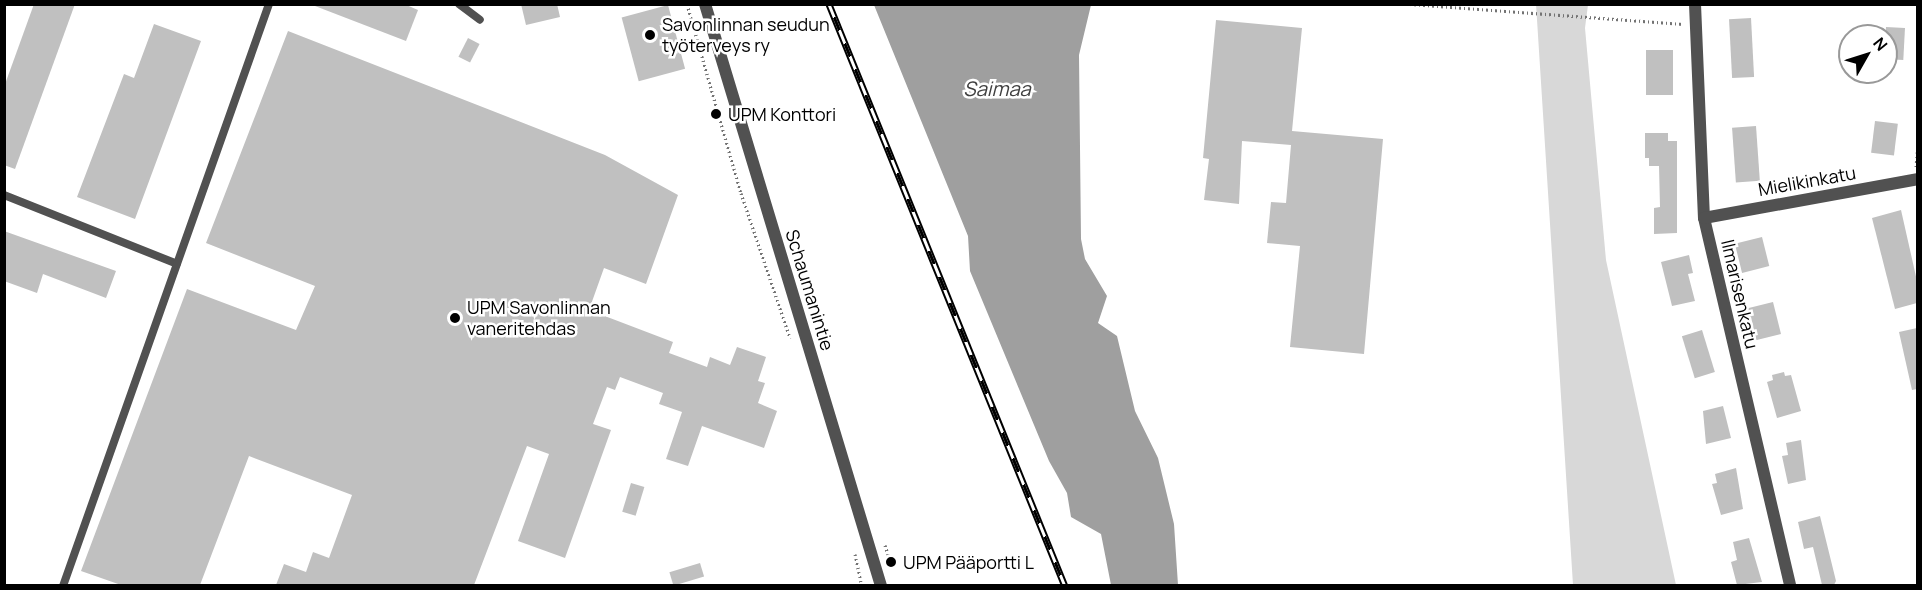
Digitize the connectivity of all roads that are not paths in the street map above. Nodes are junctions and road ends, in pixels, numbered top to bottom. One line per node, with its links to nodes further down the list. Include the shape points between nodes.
1 (269, 4): 9 (lane)
2 (459, 4): 5 (lane)
3 (705, 4): 11 (street, Schaumanintie)
4 (1695, 4): 8 (street, Ilmarisenkatu)
5 (480, 20)
6 (1917, 179): 8 (street, Mielikinkatu)
7 (4, 195): 9 (lane)
8 (1704, 218): 12 (street, Ilmarisenkatu)
9 (177, 264): 10 (lane)
10 (63, 585)
11 (881, 585)
12 (1790, 585)

